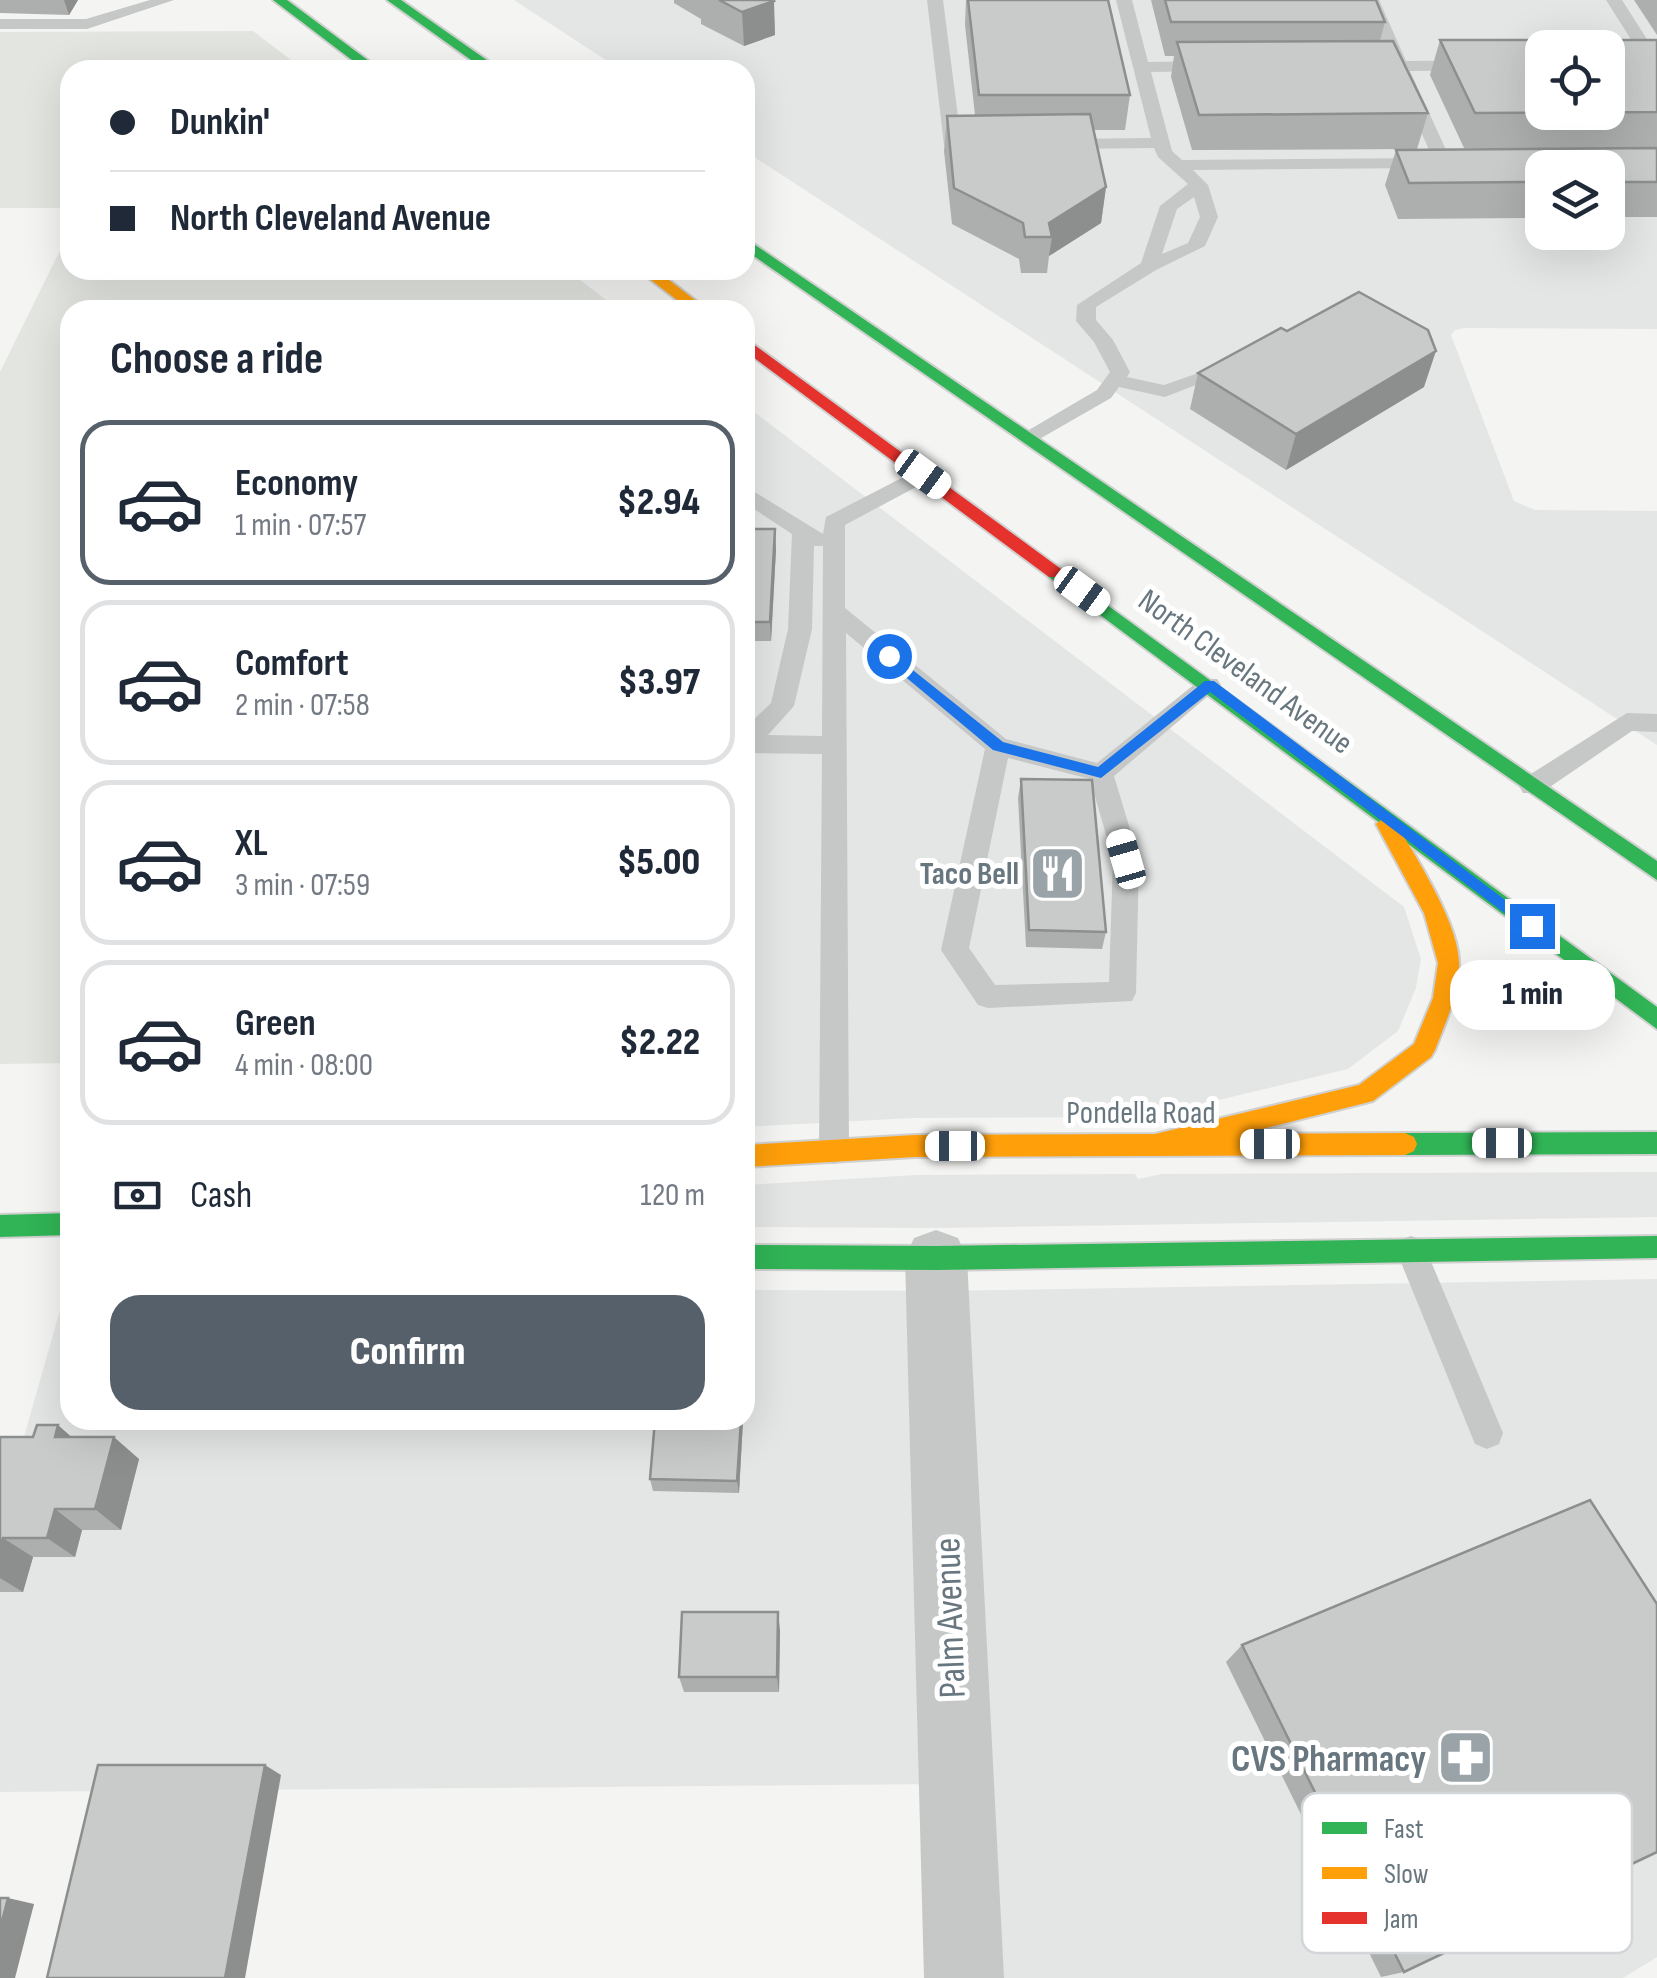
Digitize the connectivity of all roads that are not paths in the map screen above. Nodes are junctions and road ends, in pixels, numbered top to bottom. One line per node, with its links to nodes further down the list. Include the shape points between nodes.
1 (166, 0): 10 (lane, via 87,24)
2 (279, 0): 11 (main road)
3 (393, 0): 12 (main road)
4 (1371, 0): 16 (lane)
5 (1614, 0): 17 (lane)
6 (936, 8): 8 (lane); 20 (lane, via 953,144)
7 (1126, 8): 9 (lane); 18 (lane)
8 (956, 16)
9 (1109, 16)
10 (0, 24)
11 (360, 60)
12 (480, 60)
13 (1525, 65): 16 (lane)
14 (1221, 66): 18 (lane)
15 (1340, 66): 16 (lane)
16 (1400, 66): 22 (lane)
17 (1650, 66)
18 (1141, 67): 19 (lane)
19 (1161, 143): 21 (lane); 24 (lane)
20 (972, 144)
21 (1048, 144)
22 (1443, 163): 23 (lane); 24 (lane)
23 (1463, 163)
24 (1177, 165): 25 (lane)
25 (1199, 185): 27 (lane, via 1169,206); 27 (lane, via 1209,218 1196,246)
26 (755, 250): 33 (main road, North Cleveland Avenue)
27 (1148, 266): 32 (lane, via 1087,305 1086,321 1120,372)
28 (660, 280): 29 (main road)
29 (686, 300)
30 (755, 355): 34 (main road, North Cleveland Avenue)
31 (1248, 358): 32 (lane, via 1165,391)
32 (1114, 380): 33 (lane, via 1104,394)
33 (1029, 439): 46 (main road, North Cleveland Avenue)
34 (923, 474): 37 (lane, via 834,522); 39 (main road, North Cleveland Avenue)
35 (755, 500): 36 (lane)
36 (803, 531): 37 (lane); 41 (lane, via 800,629 782,706)
37 (834, 552): 38 (lane)
38 (834, 611): 43 (lane); 44 (lane)
39 (1210, 685): 45 (lane); 47 (main road, North Cleveland Avenue)
40 (1657, 723): 46 (lane, via 1627,722)
41 (755, 734)
42 (755, 744): 43 (lane)
43 (833, 745): 52 (lane)
44 (998, 746): 45 (lane); 45 (lane, via 955,950 988,997 1122,994 1126,859)
45 (1101, 773)
46 (1532, 786): 48 (main road, North Cleveland Avenue)
47 (1377, 808): 49 (main road, North Cleveland Avenue); 51 (main road, via 1435,913 1449,963 1444,998 1423,1050 1366,1094)
48 (1651, 858)
49 (1657, 1020)
50 (1657, 1143): 51 (main road, Pondella Road)
51 (1154, 1145): 52 (main road, Pondella Road)
52 (834, 1150): 53 (main road, Pondella Road)
53 (755, 1155)
54 (60, 1224): 55 (main road)
55 (0, 1226)
56 (1657, 1247): 57 (main road)
57 (1411, 1250): 59 (main road); 60 (lane)
58 (755, 1258): 59 (main road)
59 (936, 1258): 61 (street, Palm Avenue)
60 (1487, 1433)
61 (964, 1978)

